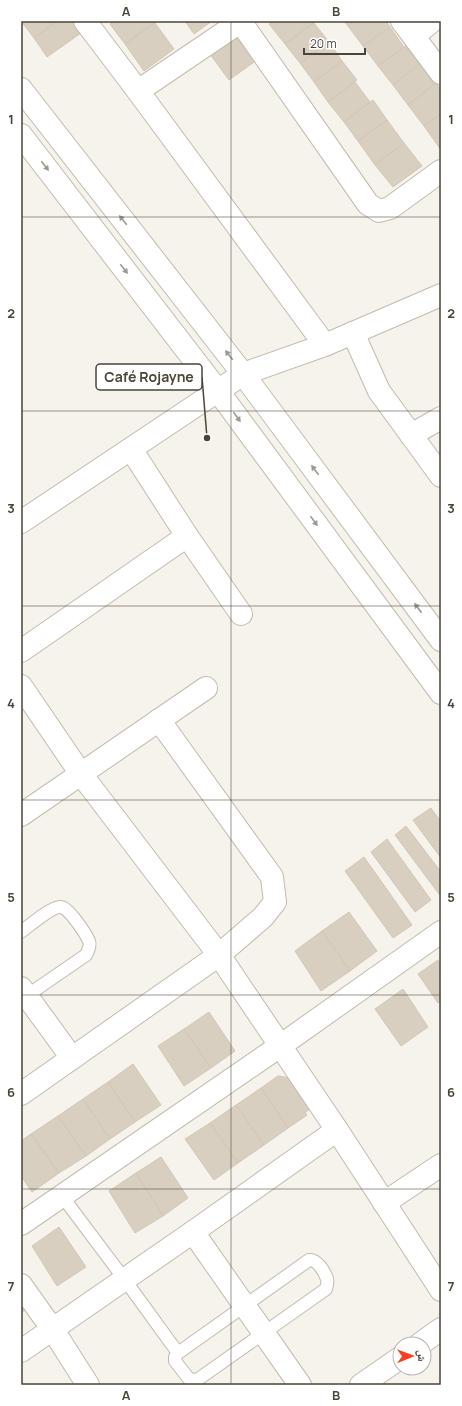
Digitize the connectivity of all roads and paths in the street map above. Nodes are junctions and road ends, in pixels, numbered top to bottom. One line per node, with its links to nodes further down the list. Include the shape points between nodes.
1 (85, 21): 7 (street)
2 (240, 21): 7 (street); 9 (street, via 368,204 379,211 390,208)
3 (432, 21): 4 (street)
4 (408, 29): 5 (street)
5 (441, 73)
6 (21, 89): 13 (street, one-way to 6)
7 (138, 90): 12 (street)
8 (21, 135): 14 (street, one-way to 14)
9 (441, 171)
10 (441, 295): 11 (street)
11 (353, 333): 12 (street); 16 (street, via 379,392)
12 (325, 345): 13 (street)
13 (243, 374): 14 (street); 22 (street, one-way to 13)
14 (218, 391): 17 (street); 26 (street, one-way to 26)
15 (441, 418): 16 (street)
16 (411, 436): 18 (street)
17 (131, 449): 19 (street); 20 (street)
18 (441, 476)
19 (21, 522)
20 (187, 536): 21 (street); 23 (street)
21 (241, 614)
22 (441, 640)
23 (21, 651)
24 (21, 686): 28 (street)
25 (206, 688): 27 (street)
26 (441, 693)
27 (159, 720): 28 (street); 32 (street, via 272,877 276,902 263,917)
28 (81, 774): 29 (street); 32 (street)
29 (21, 815)
30 (21, 932): 33 (lane, via 53,909 61,907 68,910 89,941 90,949 86,955)
31 (441, 932): 34 (street)
32 (219, 955): 34 (street); 35 (street)
33 (23, 994): 35 (street)
34 (280, 1046): 37 (street); 39 (street)
35 (72, 1058): 36 (street)
36 (21, 1094)
37 (337, 1130): 40 (street); 42 (street)
38 (441, 1165): 40 (street)
39 (62, 1196): 41 (street); 43 (lane)
40 (384, 1203): 45 (street)
41 (21, 1224)
42 (193, 1232): 43 (street); 46 (street)
43 (125, 1280): 48 (street); 52 (lane)
44 (21, 1285): 48 (street)
45 (441, 1290)
46 (244, 1306): 49 (street); 49 (lane, via 309,1260 316,1262 327,1279 326,1289); 52 (lane)
47 (441, 1329): 50 (street)
48 (53, 1330): 51 (street); 54 (street)
49 (264, 1333): 52 (lane, via 197,1380 189,1379 175,1361); 55 (street)
50 (431, 1336)
51 (21, 1351)
52 (178, 1353)
53 (392, 1364): 56 (street)
54 (88, 1385)
55 (300, 1385)
56 (361, 1385)

